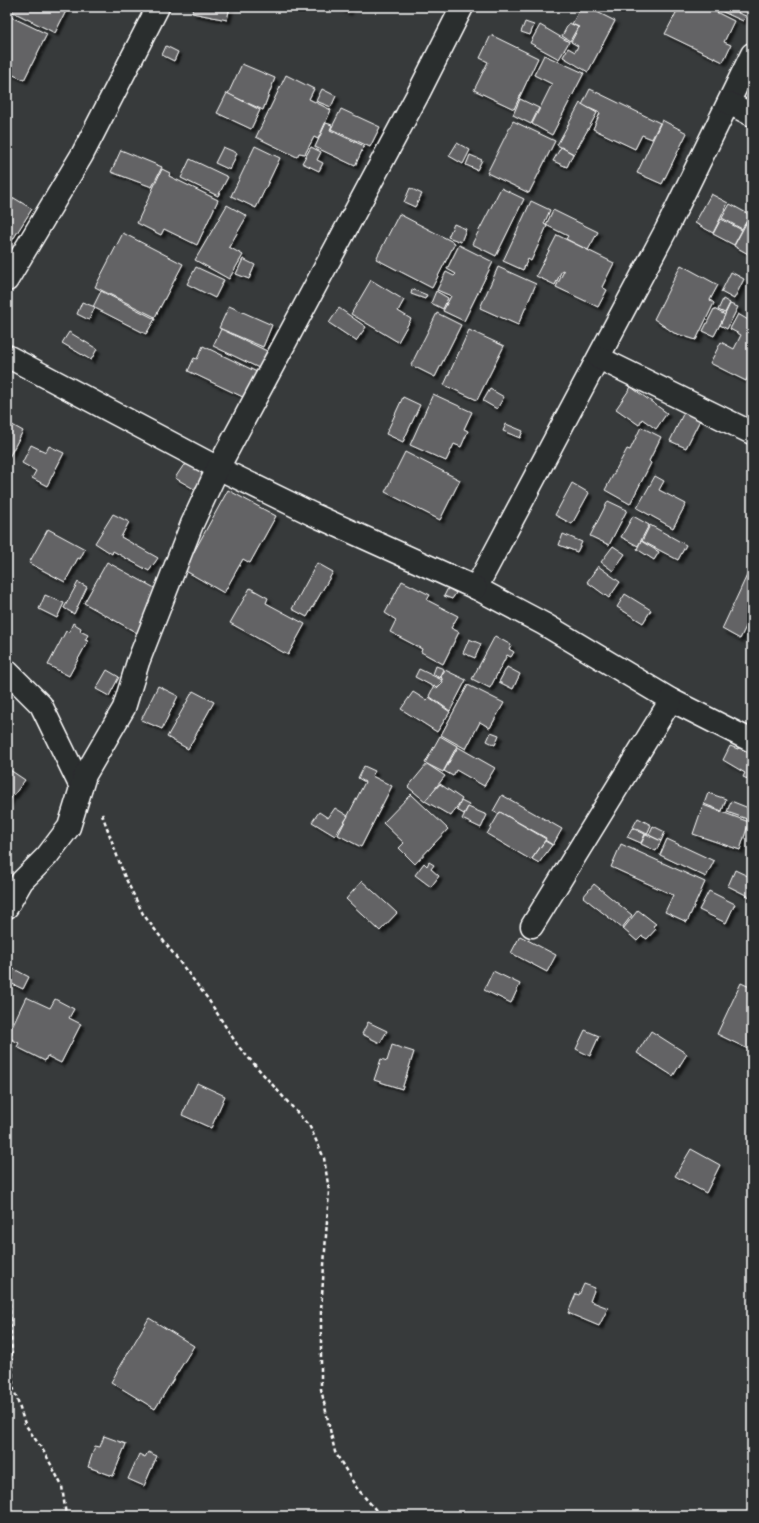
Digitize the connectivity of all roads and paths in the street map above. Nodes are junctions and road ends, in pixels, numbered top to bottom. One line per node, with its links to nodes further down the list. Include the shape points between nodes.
1 (158, 7): 6 (street, via 82,155)
2 (462, 7): 10 (street)
3 (752, 54): 4 (street)
4 (729, 103): 5 (street); 8 (street)
5 (752, 115)
6 (7, 280)
7 (7, 356): 10 (street)
8 (599, 358): 9 (street); 11 (street)
9 (752, 433)
10 (218, 468): 11 (street, via 312,514); 15 (street, via 192,524 138,662 124,708)
11 (476, 588): 13 (street, via 544,624)
12 (7, 670): 15 (street, via 41,705)
13 (671, 700): 14 (street); 17 (street)
14 (752, 741)
15 (83, 781): 16 (street, via 69,827 47,856 22,880); 20 (path, via 110,832 124,875 143,914 208,999 238,1046 310,1127 324,1158 330,1191 321,1310 321,1389 335,1452 356,1487)
16 (7, 907)
17 (532, 926)
18 (7, 1232): 19 (path, via 13,1387 25,1424 46,1455 62,1486)
19 (66, 1516)
20 (381, 1516)

